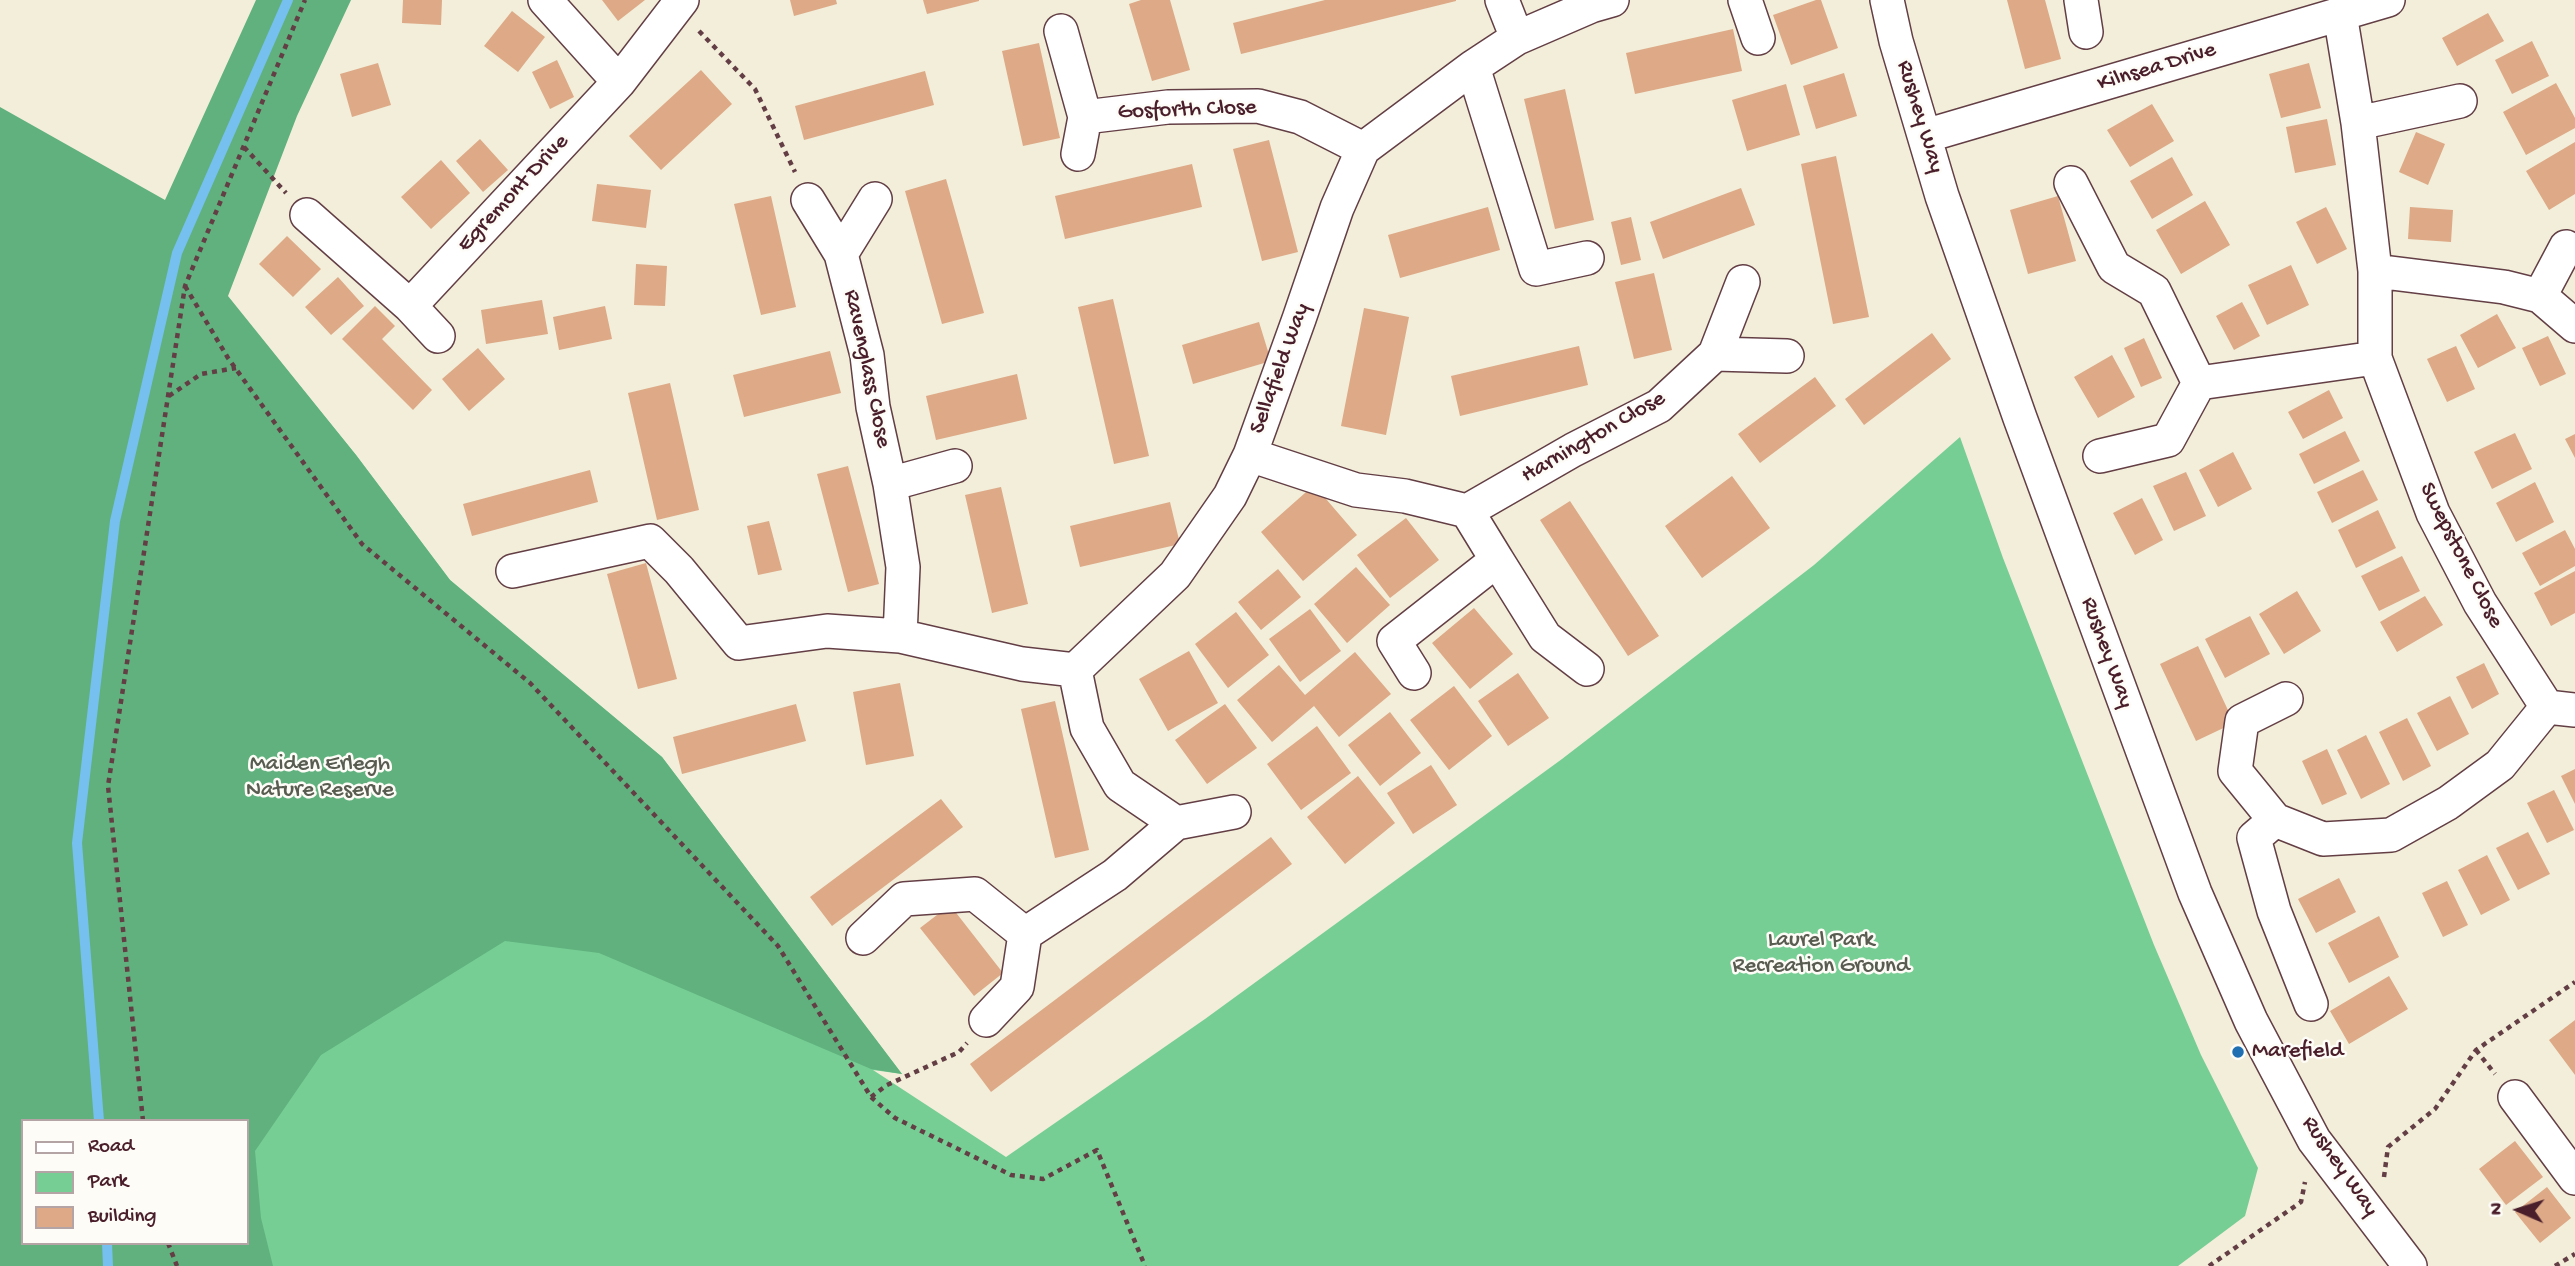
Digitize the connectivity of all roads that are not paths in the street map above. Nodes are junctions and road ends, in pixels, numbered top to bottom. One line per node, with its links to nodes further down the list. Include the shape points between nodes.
1 (545, 0): 15 (street)
2 (1503, 0): 12 (street)
3 (1612, 0): 12 (street, Sellafield Way)
4 (1745, 0): 13 (street)
5 (1887, 0): 19 (street, Rushey Way)
6 (2081, 0): 11 (street)
7 (2388, 0): 9 (street, Kilnsea Drive)
8 (679, 4): 15 (street, Egremont Drive)
9 (2340, 14): 18 (street, Swepstone Close); 19 (street, Kilnsea Drive)
10 (1061, 31): 17 (street, Gosforth Close)
11 (2086, 32)
12 (1517, 38): 14 (street, Sellafield Way)
13 (1758, 38)
14 (1473, 67): 20 (street, Sellafield Way); 28 (street, via 1536,269)
15 (618, 82): 32 (street, Egremont Drive)
16 (2459, 101): 18 (street)
17 (1086, 117): 20 (street, Gosforth Close, via 1168,107 1258,106 1300,117); 21 (street, Gosforth Close)
18 (2358, 123): 29 (street, Swepstone Close)
19 (1925, 136): 61 (street, Rushey Way, via 2020,418 2195,893 2251,1021 2314,1140)
20 (1363, 149): 39 (street, Sellafield Way, via 1337,208)
21 (1079, 154)
22 (2071, 183): 38 (street, via 2114,267 2154,290)
23 (875, 198): 27 (street)
24 (808, 200): 27 (street, Ravenglass Close)
25 (307, 215): 32 (street)
26 (2566, 247): 31 (street)
27 (841, 254): 42 (street, Ravenglass Close, via 867,355)
28 (1587, 258)
29 (2375, 271): 31 (street, via 2504,287); 37 (street, Swepstone Close)
30 (1743, 282): 35 (street, Harnington Close)
31 (2540, 296): 33 (street)
32 (410, 306): 34 (street)
33 (2575, 326)
34 (438, 336)
35 (1715, 354): 36 (street); 43 (street, Harnington Close, via 1659,406)
36 (1787, 356)
37 (2375, 358): 38 (street); 51 (street, Swepstone Close, via 2433,513 2480,603)
38 (2199, 383): 40 (street, via 2168,440)
39 (1250, 455): 43 (street, via 1356,490); 48 (street, Sellafield Way, via 1230,496 1175,575)
40 (2100, 456)
41 (955, 466): 42 (street)
42 (890, 484): 46 (street, Ravenglass Close, via 903,567)
43 (1467, 511): 44 (street)
44 (1497, 560): 47 (street, via 1545,637); 49 (street, via 1394,642)
45 (513, 571): 46 (street, via 650,541 739,643 827,631)
46 (900, 636): 48 (street, via 1022,664)
47 (1587, 669)
48 (1074, 670): 54 (street, via 1087,729 1120,785)
49 (1414, 673)
50 (2286, 699): 53 (street, Swepstone Close, via 2242,721 2235,771)
51 (2561, 709): 53 (street, Swepstone Close, via 2500,765 2448,803 2391,835 2323,839)
52 (1234, 812): 54 (street)
53 (2275, 820): 57 (street, via 2254,838 2274,911)
54 (1176, 823): 55 (street, via 1115,874)
55 (1025, 934): 56 (street, via 975,894 904,899); 58 (street, via 1017,987)
56 (863, 938)
57 (2311, 1004)
58 (986, 1020)
59 (2515, 1097): 60 (street)
60 (2575, 1178)
61 (2410, 1266)

